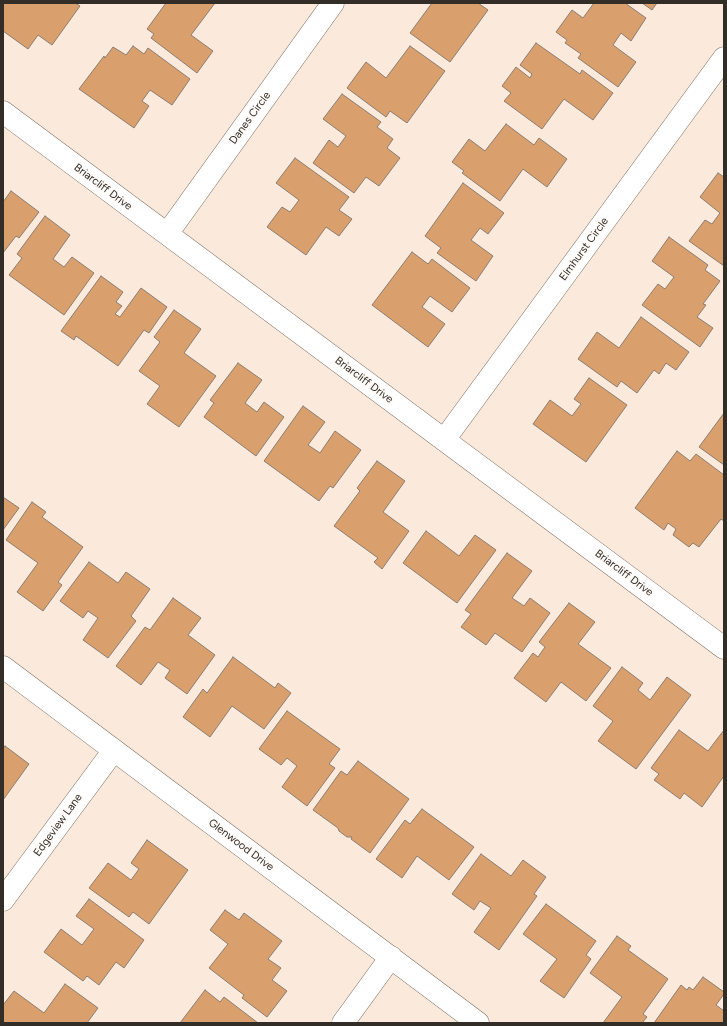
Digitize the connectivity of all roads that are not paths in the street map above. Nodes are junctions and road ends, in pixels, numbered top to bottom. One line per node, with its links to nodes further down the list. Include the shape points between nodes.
1 (333, 3): 4 (street, Danes Circle)
2 (724, 58): 5 (street, Elmhurst Circle)
3 (3, 112): 4 (street, Briarcliff Drive)
4 (167, 234): 5 (street, Briarcliff Drive)
5 (444, 440): 6 (street, Briarcliff Drive)
6 (724, 648)
7 (3, 667): 8 (street, Glenwood Drive)
8 (114, 750): 9 (street, Edgeview Lane); 10 (street, Glenwood Drive)
9 (3, 900)
10 (391, 957): 11 (street); 12 (street, Glenwood Drive)
11 (343, 1023)
12 (478, 1023)

